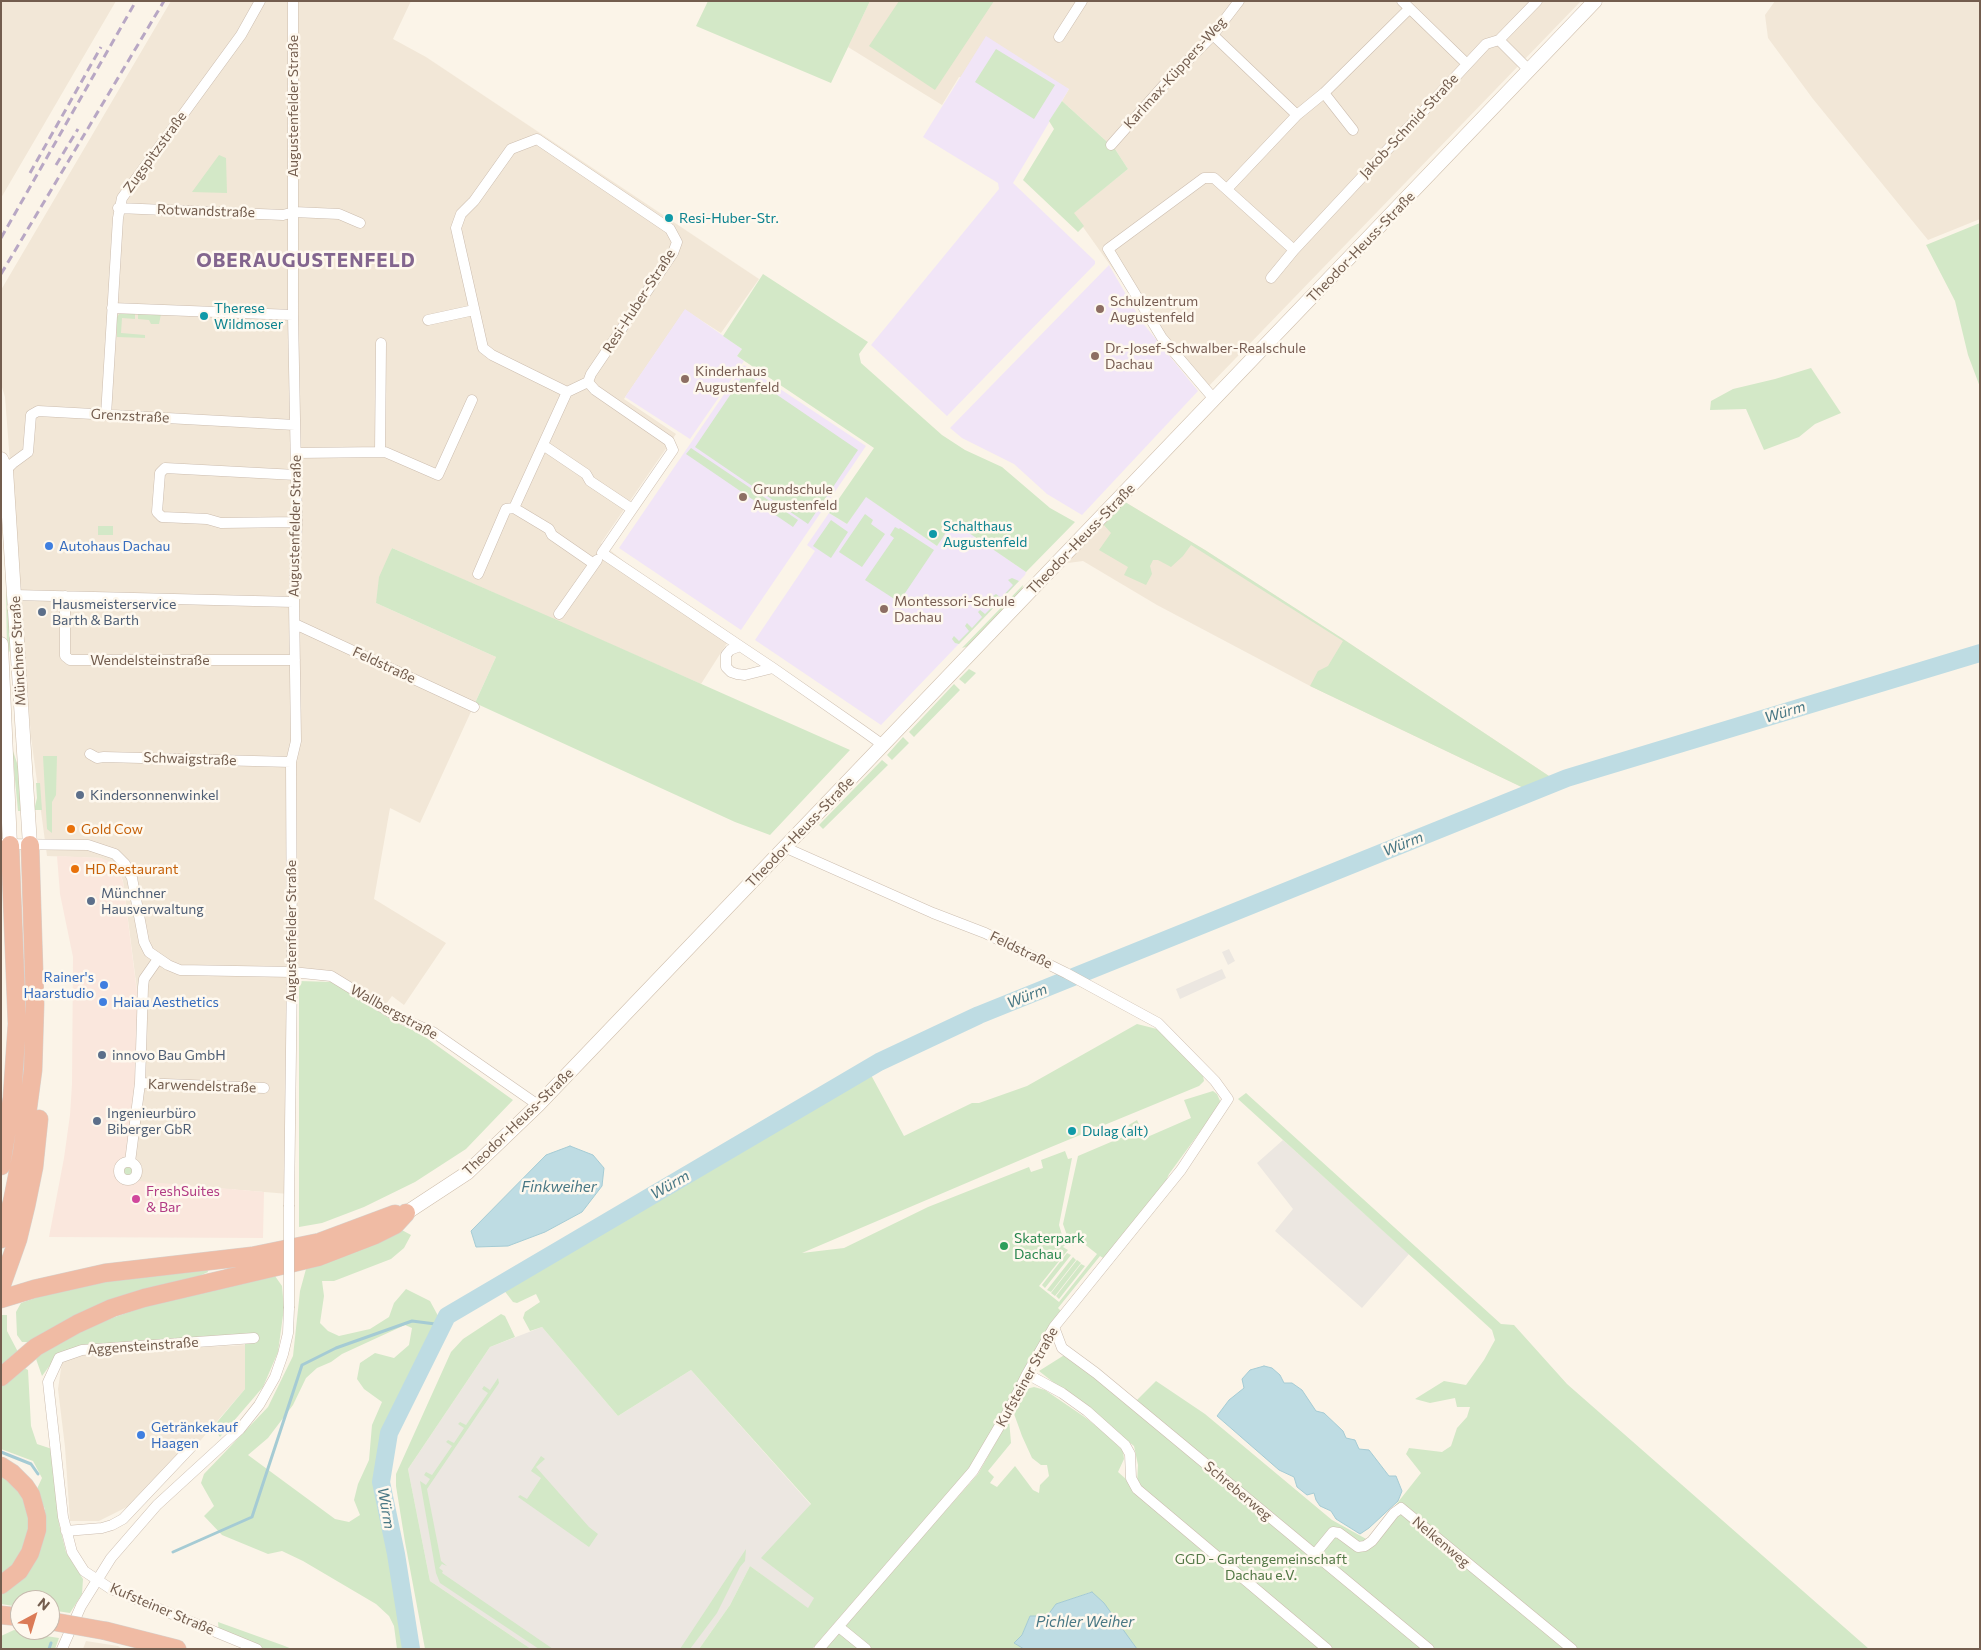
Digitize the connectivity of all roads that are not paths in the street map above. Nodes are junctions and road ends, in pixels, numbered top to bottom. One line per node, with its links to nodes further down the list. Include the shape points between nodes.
1 (260, 1): 18 (street, Zugspitzstraße, via 241,34 122,198)
2 (293, 1): 19 (street, Augustenfelder Straße)
3 (1082, 1): 9 (street)
4 (1239, 1): 8 (street, Karlmax-Küppers-Weg)
5 (1537, 1): 10 (street, Jakob-Schmid-Straße)
6 (1595, 1): 12 (street, Theodor-Heuss-Straße)
7 (1405, 5): 11 (street); 13 (street)
8 (1213, 34): 14 (street); 16 (street, Karlmax-Küppers-Weg)
9 (1059, 37)
10 (1499, 40): 11 (street, Jakob-Schmid-Straße, via 1486,44); 12 (street)
11 (1467, 64): 21 (street, Jakob-Schmid-Straße)
12 (1530, 71): 30 (street, Theodor-Heuss-Straße)
13 (1324, 93): 14 (street); 15 (street)
14 (1297, 115): 17 (street)
15 (1353, 130)
16 (1111, 145)
17 (1227, 190): 21 (street); 30 (street, via 1214,178 1204,178 1108,249 1162,338)
18 (118, 208): 19 (street, Rotwandstraße); 23 (street, Zugspitzstraße)
19 (294, 212): 20 (street, via 340,214); 25 (street, Augustenfelder Straße)
20 (360, 223)
21 (1294, 250): 22 (street, Jakob-Schmid-Straße)
22 (1271, 278)
23 (112, 308): 25 (street); 32 (street, Zugspitzstraße)
24 (474, 310): 26 (street); 28 (street, Resi-Huber-Straße, via 456,228 460,214 474,201 510,149 537,140 670,229 677,242 673,253); 29 (street, via 483,348)
25 (293, 315): 33 (street, Augustenfelder Straße)
26 (428, 320)
27 (381, 343): 35 (street)
28 (588, 382): 29 (street); 40 (street, via 672,446 673,450)
29 (567, 392): 34 (street)
30 (1214, 399): 55 (street, Theodor-Heuss-Straße)
31 (472, 400): 35 (street, via 438,475)
32 (106, 415): 33 (street, Grenzstraße); 37 (street, Grenzstraße, via 38,411 31,416 28,452 13,463)
33 (296, 425): 36 (street, Augustenfelder Straße)
34 (543, 445): 39 (street); 40 (street)
35 (380, 452): 36 (street)
36 (296, 453): 38 (street, Augustenfelder Straße)
37 (4, 464): 45 (street, Münchner Straße)
38 (296, 474): 41 (street, Augustenfelder Straße); 41 (street, via 165,468 160,473 157,512 162,517 207,519 221,523)
39 (514, 508): 43 (street, via 549,529 552,535); 44 (street, via 506,509)
40 (632, 509): 42 (street)
41 (297, 522): 47 (street, Augustenfelder Straße)
42 (602, 553): 43 (street); 51 (street)
43 (594, 564): 48 (street)
44 (478, 574)
45 (14, 595): 46 (street); 59 (street, Münchner Straße)
46 (66, 596): 47 (street); 52 (street, Wendelsteinstraße, via 65,656 70,660)
47 (294, 602): 49 (street, Augustenfelder Straße)
48 (559, 614)
49 (295, 624): 52 (street, Augustenfelder Straße); 54 (street, Feldstraße)
50 (1, 644): 58 (street, Münchner Straße)
51 (740, 646): 53 (street); 53 (street, via 726,655 726,667 731,672 745,675)
52 (295, 660): 57 (street, Augustenfelder Straße, via 296,741)
53 (773, 668): 55 (street)
54 (474, 706)
55 (884, 745): 60 (street, Theodor-Heuss-Straße)
56 (90, 754): 57 (street, Schwaigstraße, via 97,758)
57 (291, 762): 62 (street, Augustenfelder Straße)
58 (6, 845): 59 (street, Wallbergstraße); 63 (highway)
59 (30, 845): 61 (street, Wallbergstraße, via 88,845 115,854 132,878 144,942); 64 (highway)
60 (784, 847): 68 (street, Feldstraße, via 985,933 1158,1023 1216,1081); 69 (street, Theodor-Heuss-Straße)
61 (158, 959): 62 (street, Wallbergstraße, via 180,970); 66 (street, Karwendelstraße, via 142,987)
62 (292, 972): 69 (street, Wallbergstraße, via 330,976 398,1017 433,1032); 84 (street, Augustenfelder Straße, bridge, via 289,1308 283,1354 275,1377 259,1405 235,1435 158,1505)
63 (17, 1024): 65 (highway); 71 (highway, via 12,1098)
64 (35, 1037): 73 (highway, via 26,1131); 74 (highway, via 42,1072 34,1167 18,1239)
65 (1, 1068)
66 (140, 1083): 67 (street, Karwendelstraße); 70 (street, Karwendelstraße)
67 (264, 1088)
68 (1228, 1099): 76 (street, Kufsteiner Straße, via 1181,1170)
69 (538, 1105): 72 (street, Theodor-Heuss-Straße, via 467,1173)
70 (130, 1162)
71 (1, 1166)
72 (406, 1213): 75 (highway, via 391,1214 320,1242 252,1256 105,1273); 79 (highway, via 395,1225 375,1235 318,1257 112,1308 36,1347)
73 (1, 1240)
74 (1, 1287)
75 (1, 1299)
76 (1054, 1327): 78 (street, Kufsteiner Straße); 83 (street, Schreberweg, via 1062,1348)
77 (254, 1338): 82 (street, Aggensteinstraße, via 82,1350 59,1358 48,1382)
78 (1027, 1374): 87 (street, Kufsteiner Straße, via 973,1471); 93 (street, via 1062,1393 1125,1445 1130,1454 1131,1478 1137,1489)
79 (1, 1377)
80 (194, 1444): 82 (street, via 123,1519 102,1528)
81 (1, 1466): 85 (highway, via 28,1490 37,1517 30,1553 19,1571)
82 (66, 1531): 84 (street, Aggensteinstraße, via 72,1552 84,1571)
83 (1315, 1554): 94 (street, Schreberweg); 95 (street, Nelkenweg, via 1333,1532 1340,1533 1358,1547 1365,1546 1400,1508)
84 (96, 1579): 88 (street); 90 (street, Kufsteiner Straße, via 111,1589)
85 (1, 1585)
86 (60, 1623): 89 (highway, bridge)
87 (839, 1627): 91 (street, Kufsteiner Straße); 92 (street)
88 (62, 1649)
89 (177, 1649)
90 (257, 1649)
91 (819, 1649)
92 (866, 1649)
93 (1327, 1649)
94 (1429, 1649)
95 (1572, 1649)

